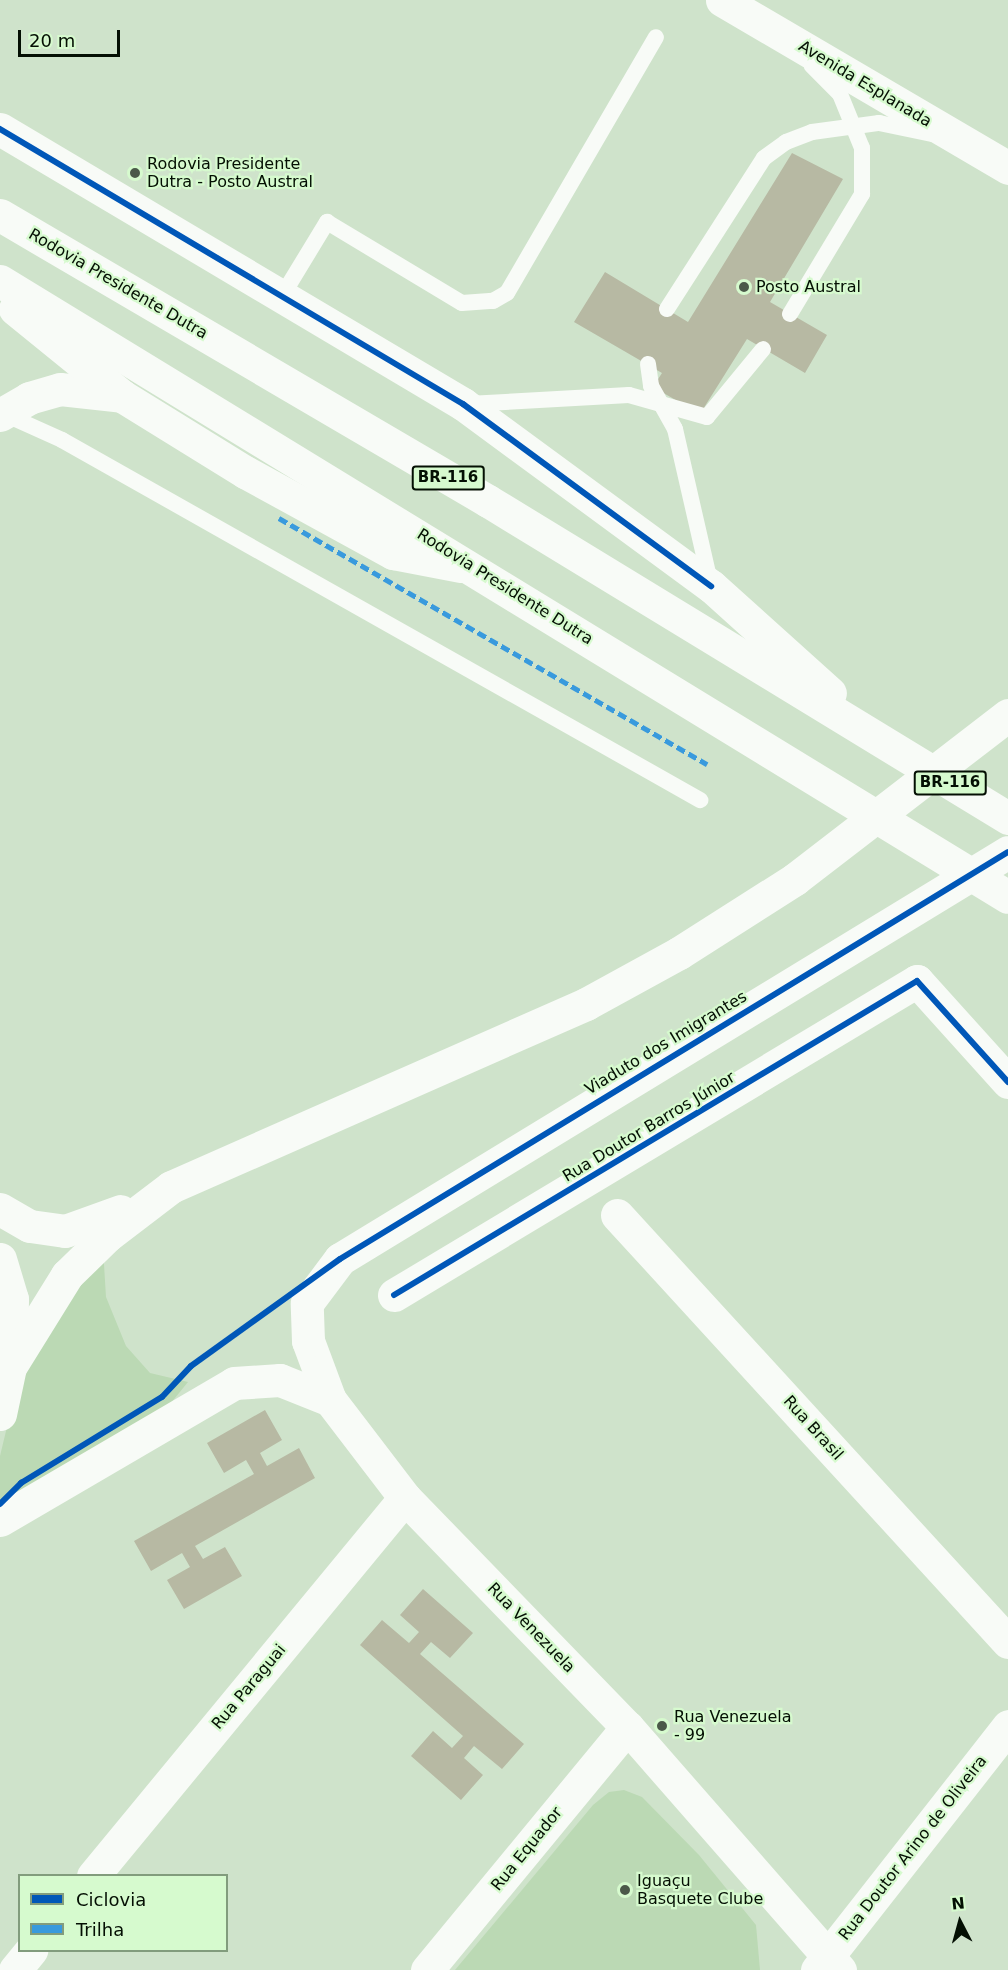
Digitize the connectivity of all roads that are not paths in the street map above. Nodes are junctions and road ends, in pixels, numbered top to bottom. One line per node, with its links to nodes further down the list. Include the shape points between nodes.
1 (722, 0): 2 (main road, Avenida Esplanada)
2 (779, 33): 4 (lane, via 840,94); 6 (main road, Avenida Esplanada)
3 (656, 37): 11 (lane, via 507,292 493,301 462,303 327,222)
4 (853, 127): 6 (lane, via 879,123); 12 (lane, via 812,132 764,158); 13 (lane, via 862,148 862,194)
5 (0, 129): 11 (main road)
6 (960, 140): 7 (main road, Avenida Esplanada)
7 (1008, 168)
8 (0, 215): 23 (main road, Rodovia Presidente Dutra / BR-116, via 488,501)
9 (0, 281): 20 (main road, Rodovia Presidente Dutra)
10 (0, 292): 16 (main road)
11 (282, 296): 17 (main road)
12 (666, 309)
13 (790, 314)
14 (763, 349): 18 (lane, via 707,417)
15 (648, 364): 18 (lane, via 651,386)
16 (122, 396): 19 (main road, via 60,389); 20 (main road, via 393,552 430,563)
17 (463, 404): 18 (lane, via 612,394); 21 (main road)
18 (665, 404): 21 (lane)
19 (1, 414): 24 (lane, via 72,446)
20 (472, 567): 27 (main road, Rodovia Presidente Dutra)
21 (711, 586): 23 (main road)
22 (1008, 715): 29 (main road, via 795,879 586,1004)
23 (892, 748): 25 (main road, Rodovia Presidente Dutra / BR-116)
24 (700, 800)
25 (1008, 818)
26 (1008, 852): 32 (main road, Viaduto dos Imigrantes)
27 (1008, 897)
28 (1008, 1082): 34 (main road, Rua Doutor Barros Júnior, via 917,981)
29 (171, 1187): 30 (main road, via 74,1230 30,1226); 35 (main road, via 80,1260)
30 (0, 1209)
31 (618, 1215): 40 (main road, Rua Brasil)
32 (345, 1256): 36 (main road, Rua Venezuela, via 314,1287 306,1313 312,1357)
33 (0, 1259): 35 (main road, via 12,1299)
34 (394, 1295)
35 (10, 1367): 37 (main road)
36 (330, 1400): 38 (main road, Rua Venezuela); 39 (main road, via 280,1380 234,1383)
37 (0, 1414)
38 (405, 1498): 42 (main road, Rua Venezuela); 43 (main road, Rua Paraguai)
39 (0, 1520)
40 (1008, 1642)
41 (1008, 1726): 45 (main road, Rua Doutor Arino de Oliveira)
42 (627, 1727): 45 (main road, Rua Venezuela); 47 (main road, Rua Equador)
43 (94, 1874)
44 (29, 1952): 46 (main road)
45 (828, 1966)
46 (15, 1970)
47 (427, 1970)

